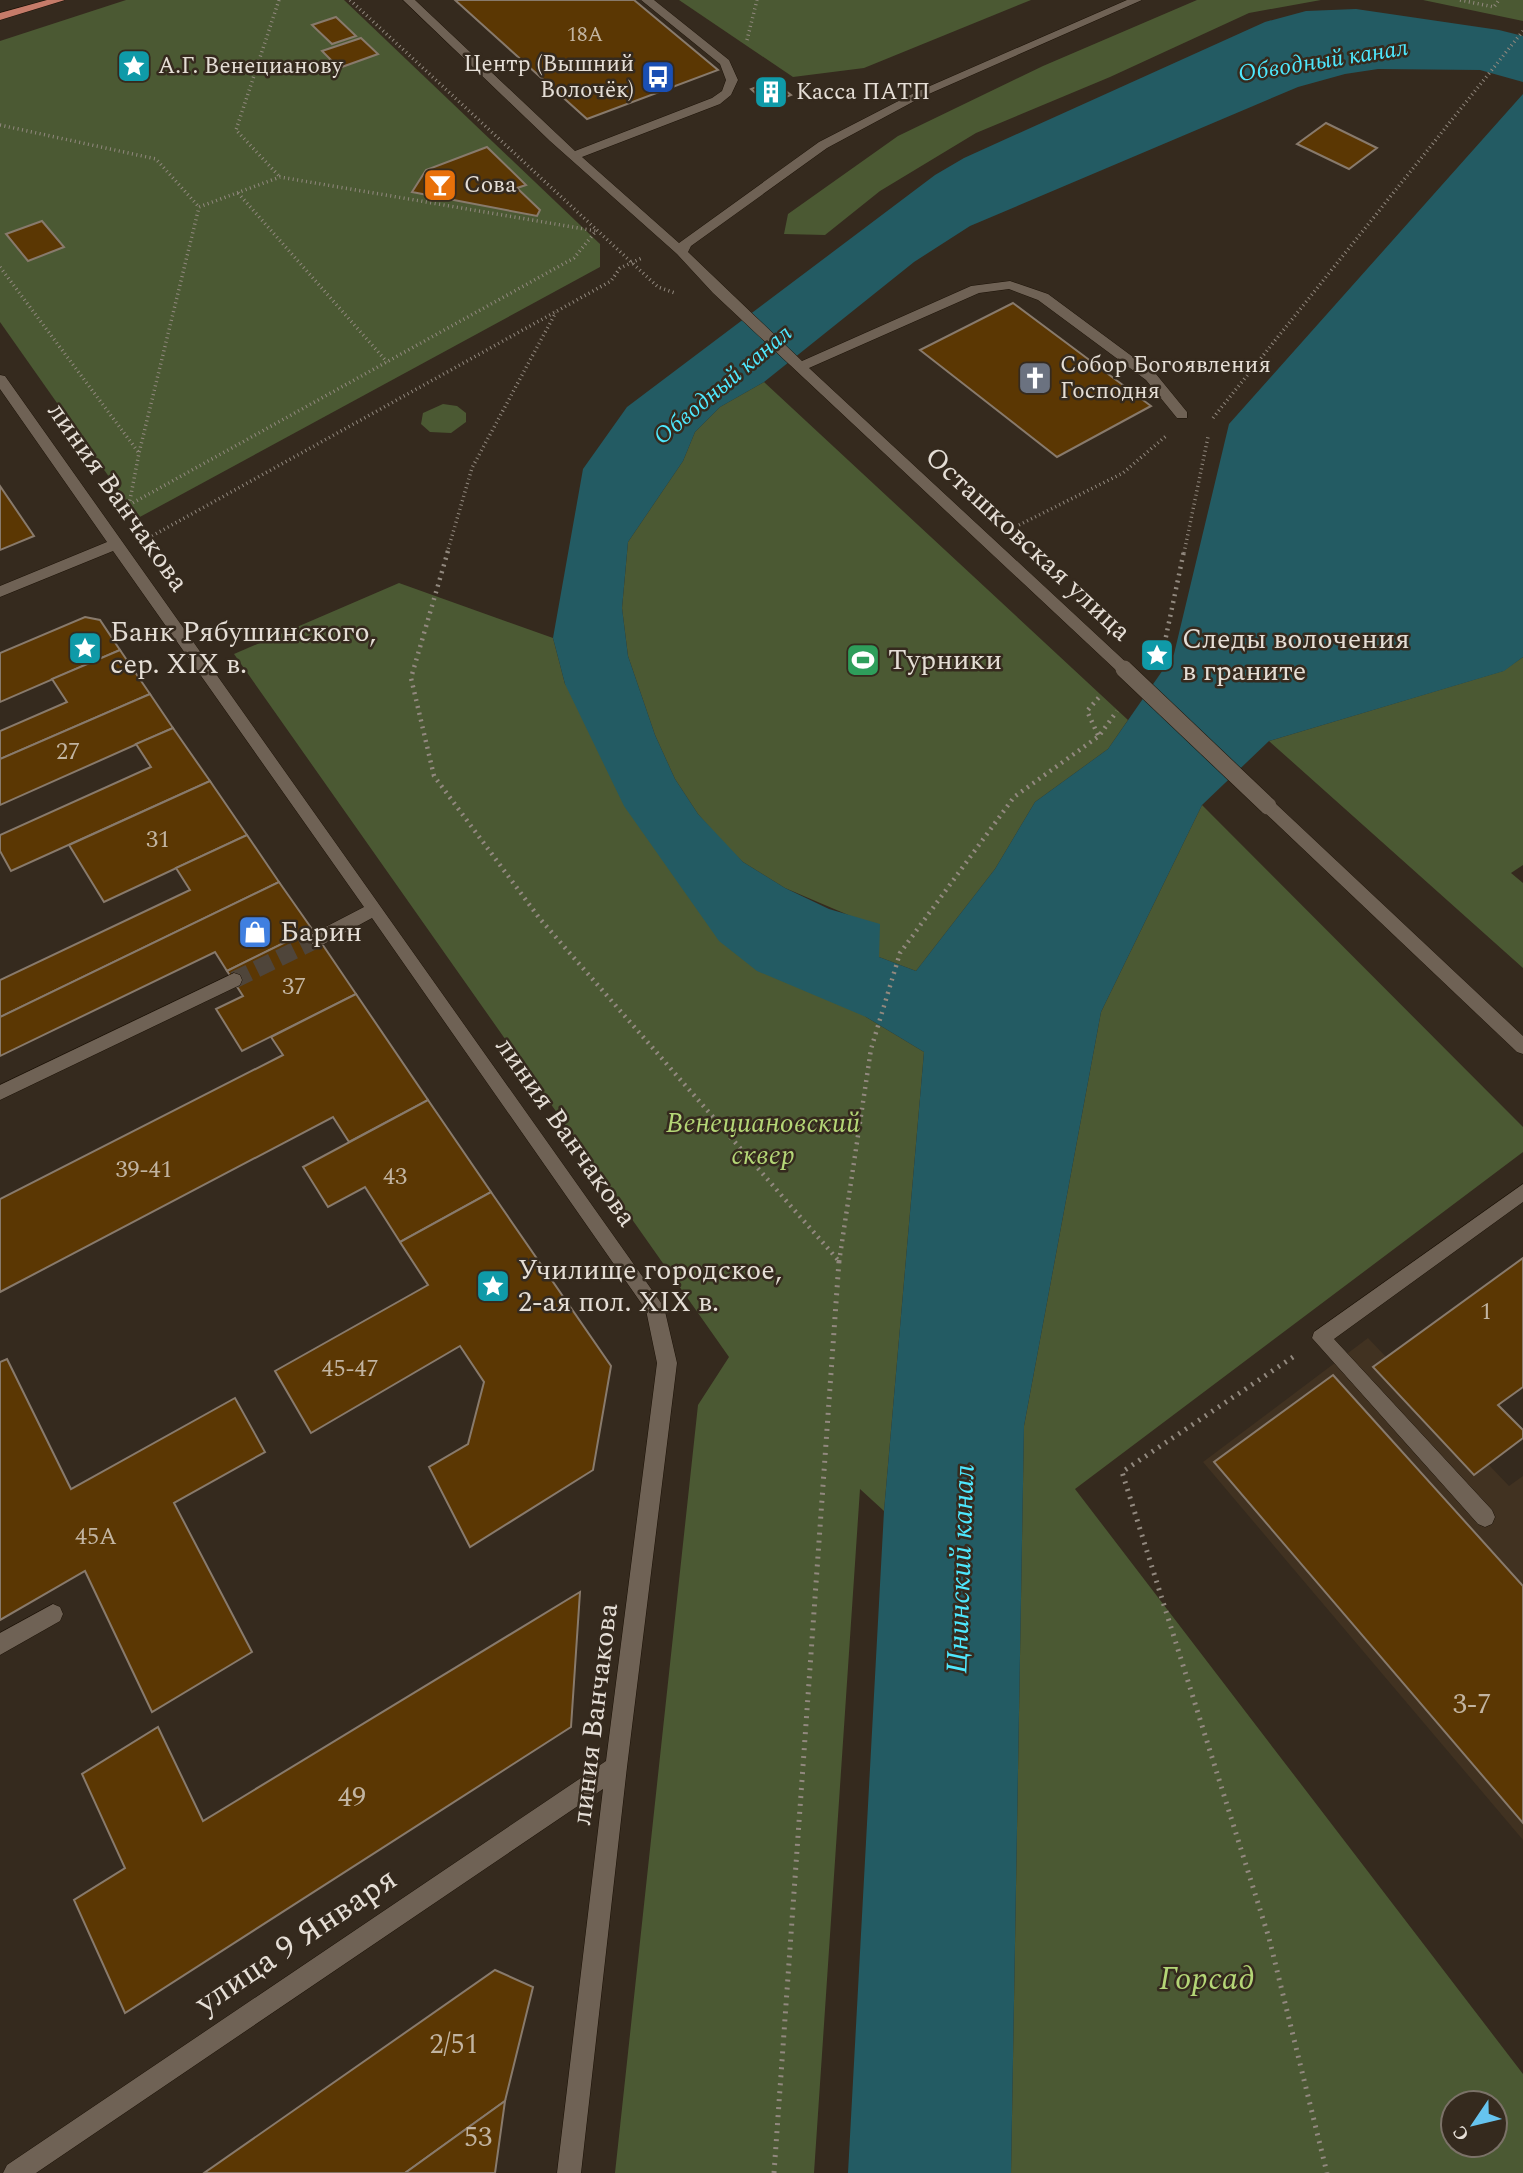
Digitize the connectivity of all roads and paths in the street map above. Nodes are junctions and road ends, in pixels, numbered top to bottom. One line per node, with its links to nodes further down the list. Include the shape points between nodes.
1 (59, 0): 9 (main road)
2 (279, 0): 13 (path, via 236,130)
3 (350, 0): 16 (path)
4 (409, 0): 12 (street, Осташковская улица)
5 (648, 0): 12 (street, via 725,62 732,80 727,93)
6 (1136, 0): 17 (street, via 918,95 823,145 685,244)
7 (1460, 0): 8 (path, via 1494,7)
8 (1499, 0)
9 (0, 17)
10 (1523, 31): 26 (path)
11 (0, 125): 15 (path, via 156,159)
12 (575, 155): 17 (street, Осташковская улица)
13 (280, 177): 14 (path); 16 (path)
14 (238, 193): 15 (path); 22 (path)
15 (199, 207): 28 (path)
16 (596, 231): 18 (path); 22 (path, via 574,258)
17 (682, 252): 23 (street, Осташковская улица)
18 (632, 264)
19 (0, 267): 28 (path)
20 (611, 281): 21 (path)
21 (556, 312): 30 (path, via 144,540); 42 (path, via 472,468 411,678 434,776 540,919)
22 (387, 362): 28 (path, via 129,505)
23 (800, 367): 25 (street, via 976,289 1010,285 1043,297 1151,377); 39 (street, Осташковская улица, bridge)
24 (0, 379): 30 (street, линия Ванчакова)
25 (1182, 415): 29 (path, via 1162,442 1123,473)
26 (1212, 420)
27 (1209, 433): 32 (path, via 1164,646)
28 (139, 453)
29 (1034, 518)
30 (118, 543): 31 (street); 36 (street, линия Ванчакова)
31 (0, 592)
32 (1149, 665)
33 (1120, 706): 35 (path)
34 (1087, 710): 35 (path)
35 (1099, 736): 42 (path, via 1014,797 900,953 871,1049)
36 (375, 909): 37 (street); 47 (street, линия Ванчакова, via 655,1307 667,1363)
37 (318, 939)
38 (233, 980): 40 (street)
39 (1523, 1047)
40 (0, 1093)
41 (1523, 1192): 43 (street)
42 (839, 1261): 50 (path)
43 (1321, 1338): 44 (street); 51 (path, via 1122,1472 1269,1938)
44 (1485, 1517)
45 (53, 1614): 46 (street)
46 (0, 1645)
47 (616, 1767): 48 (street, улица 9 Января); 49 (street, линия Ванчакова)
48 (15, 2173)
49 (569, 2173)
50 (774, 2173)
51 (1327, 2173)

